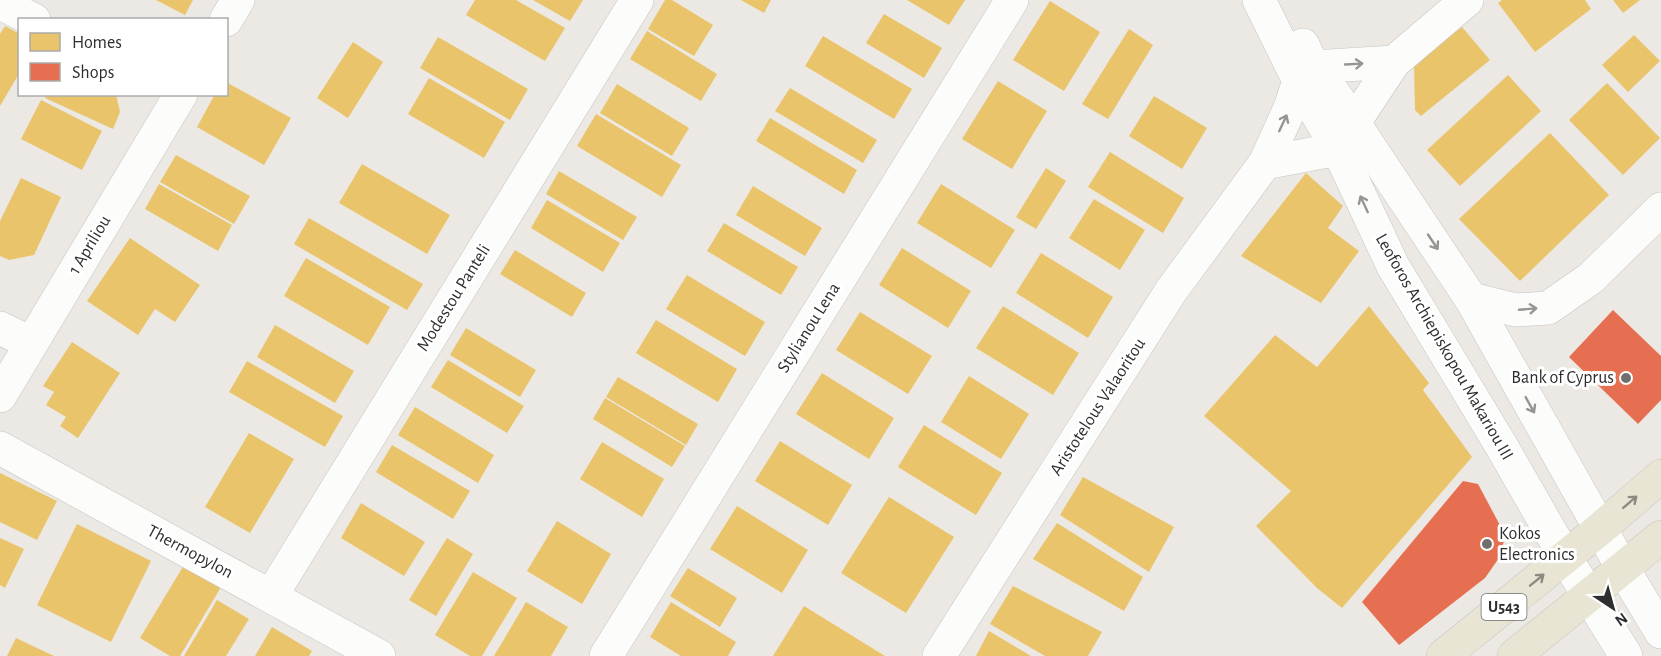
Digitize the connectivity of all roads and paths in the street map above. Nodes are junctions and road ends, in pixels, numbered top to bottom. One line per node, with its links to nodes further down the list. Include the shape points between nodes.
1 (238, 0): 9 (street)
2 (638, 0): 26 (street, Modestou Panteli)
3 (1012, 0): 30 (street, Stylianou Lena)
4 (1259, 0): 11 (street, Leoforos Archiepiskopou Makariou III)
5 (1276, 0): 11 (street, Leoforos Archiepiskopou Makariou III, via 1288,15)
6 (1467, 0): 10 (street)
7 (0, 3): 8 (street)
8 (30, 18)
9 (227, 18)
10 (1394, 62): 11 (street, one-way to 10); 13 (street)
11 (1306, 74): 13 (street, Leoforos Archiepiskopou Makariou III); 14 (street, Aristotelous Valaoritou, one-way to 11)
12 (179, 96): 18 (street, 1 Apriliou)
13 (1346, 136): 14 (street); 16 (street, Leoforos Archiepiskopou Makariou III, one-way to 16); 24 (street, Leoforos Archiepiskopou Makariou III, one-way to 13, via 1393,266)
14 (1264, 163): 31 (street, Aristotelous Valaoritou, via 1171,291)
15 (1661, 209): 16 (street, one-way to 15, via 1516,310 1548,308 1591,279)
16 (1471, 299): 22 (street, Leoforos Archiepiskopou Makariou III, one-way to 22)
17 (0, 328): 18 (street)
18 (31, 343): 19 (street, 1 Apriliou)
19 (0, 396)
20 (0, 448): 26 (street, Thermopylon)
21 (1661, 476): 22 (main road, one-way to 21)
22 (1600, 529): 24 (main road); 25 (street, Leoforos Archiepiskopou Makariou III)
23 (1661, 537): 25 (main road)
24 (1565, 557): 27 (street, Leoforos Archiepiskopou Makariou III); 32 (main road, U543, one-way to 24)
25 (1623, 569): 27 (main road); 28 (street, Leoforos Archiepiskopou Makariou III)
26 (271, 596): 29 (street, Thermopylon)
27 (1589, 596): 33 (main road, U543); 34 (street, Leoforos Archiepiskopou Makariou III)
28 (1661, 632)
29 (380, 656)
30 (606, 656)
31 (939, 656)
32 (1443, 656)
33 (1514, 656)
34 (1626, 656)

